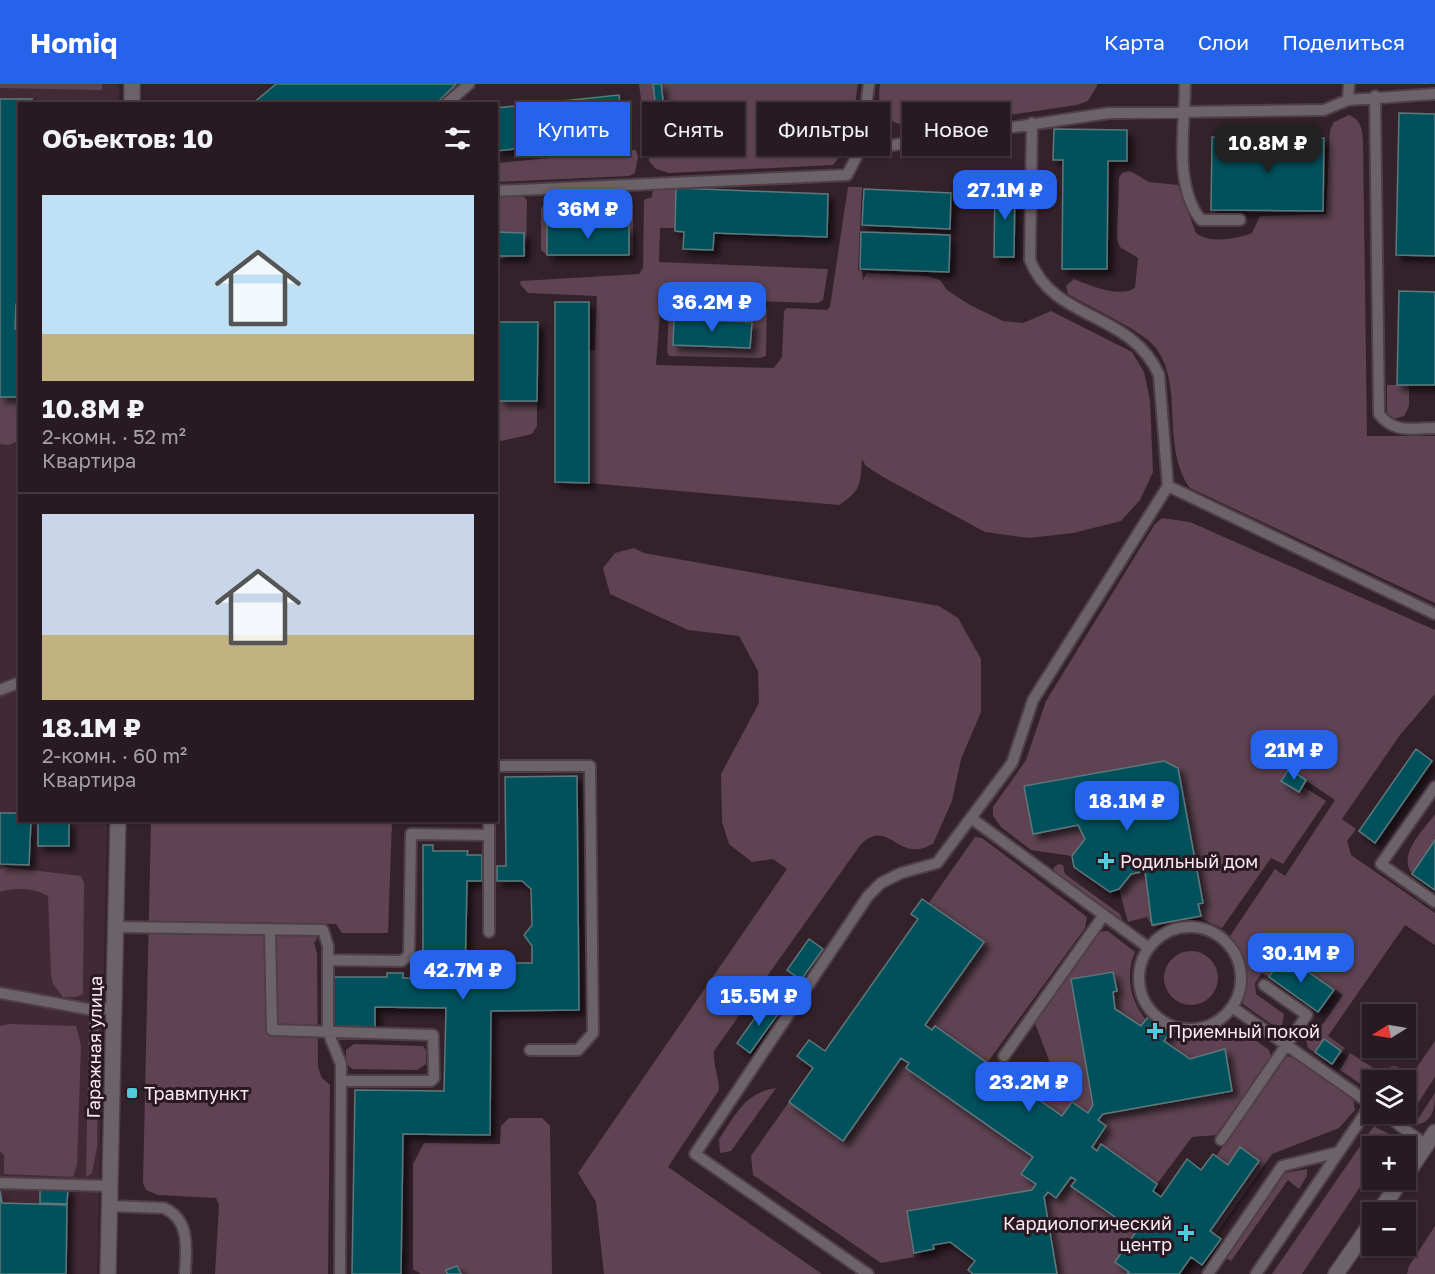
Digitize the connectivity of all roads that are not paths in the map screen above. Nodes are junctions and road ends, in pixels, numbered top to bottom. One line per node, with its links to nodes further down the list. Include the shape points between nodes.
1 (132, 84): 9 (street)
2 (469, 84): 10 (lane)
3 (869, 84): 11 (lane)
4 (1185, 84): 12 (lane)
5 (1349, 84): 8 (lane)
6 (1435, 94): 7 (lane)
7 (1375, 96): 8 (lane); 18 (lane, via 1379,414 1400,429)
8 (1348, 100): 12 (lane, via 1324,110)
9 (132, 102)
10 (448, 102)
11 (867, 102)
12 (1185, 113): 13 (lane, via 1109,113); 17 (lane, via 1184,177 1196,214 1201,220)
13 (1032, 123): 14 (lane); 19 (lane, via 1030,260 1049,291 1135,340 1152,359 1159,375)
14 (890, 145)
15 (857, 156): 16 (lane, via 847,175)
16 (498, 191)
17 (1240, 220)
18 (1435, 428)
19 (1168, 486): 20 (lane); 27 (lane, via 1033,700 1012,763)
20 (1435, 614)
21 (0, 681): 22 (lane)
22 (18, 681)
23 (18, 682): 24 (lane)
24 (0, 690)
25 (498, 766): 44 (lane, via 590,766 593,1034 578,1050)
26 (1435, 788): 31 (lane, via 1381,864)
27 (971, 818): 32 (lane); 61 (lane, via 938,863 881,882 868,896 695,1154)
28 (118, 822): 33 (street, Гаражная улица)
29 (489, 822): 30 (lane)
30 (489, 835): 35 (lane); 37 (lane, via 411,834 409,955 402,961)
31 (1435, 902)
32 (1104, 915): 36 (lane); 45 (lane)
33 (117, 927): 34 (lane); 41 (street, Гаражная улица)
34 (270, 929): 37 (lane, via 323,930); 42 (lane, via 270,1027 275,1031)
35 (489, 932)
36 (1149, 948): 40 (lane, via 1159,938 1180,929 1198,928 1221,938 1240,970 1240,987); 40 (lane, via 1140,969 1140,988 1147,1004 1163,1021 1173,1027 1197,1029 1215,1023)
37 (328, 960): 42 (lane)
38 (1264, 985): 43 (lane, via 1307,1015)
39 (0, 993): 41 (lane, via 87,1009)
40 (1232, 1007): 43 (lane)
41 (115, 1009): 55 (street, Гаражная улица)
42 (328, 1032): 46 (lane, via 341,1064); 46 (lane, via 429,1034 434,1039 431,1081)
43 (1286, 1045): 47 (lane); 51 (lane)
44 (530, 1050)
45 (1004, 1056)
46 (341, 1082): 60 (lane)
47 (1362, 1097)
48 (1362, 1119): 52 (lane)
49 (1404, 1124): 50 (lane)
50 (1431, 1138): 53 (street)
51 (1221, 1140)
52 (1340, 1152): 62 (lane, via 1282,1166); 63 (lane)
53 (1416, 1160)
54 (0, 1184): 55 (lane)
55 (110, 1186): 56 (street, Гаражная улица)
56 (110, 1206): 58 (street, Гаражная улица); 59 (lane, via 170,1211 186,1235)
57 (1362, 1236): 64 (street)
58 (108, 1274)
59 (185, 1274)
60 (340, 1274)
61 (868, 1274)
62 (1208, 1274)
63 (1256, 1274)
64 (1336, 1274)

